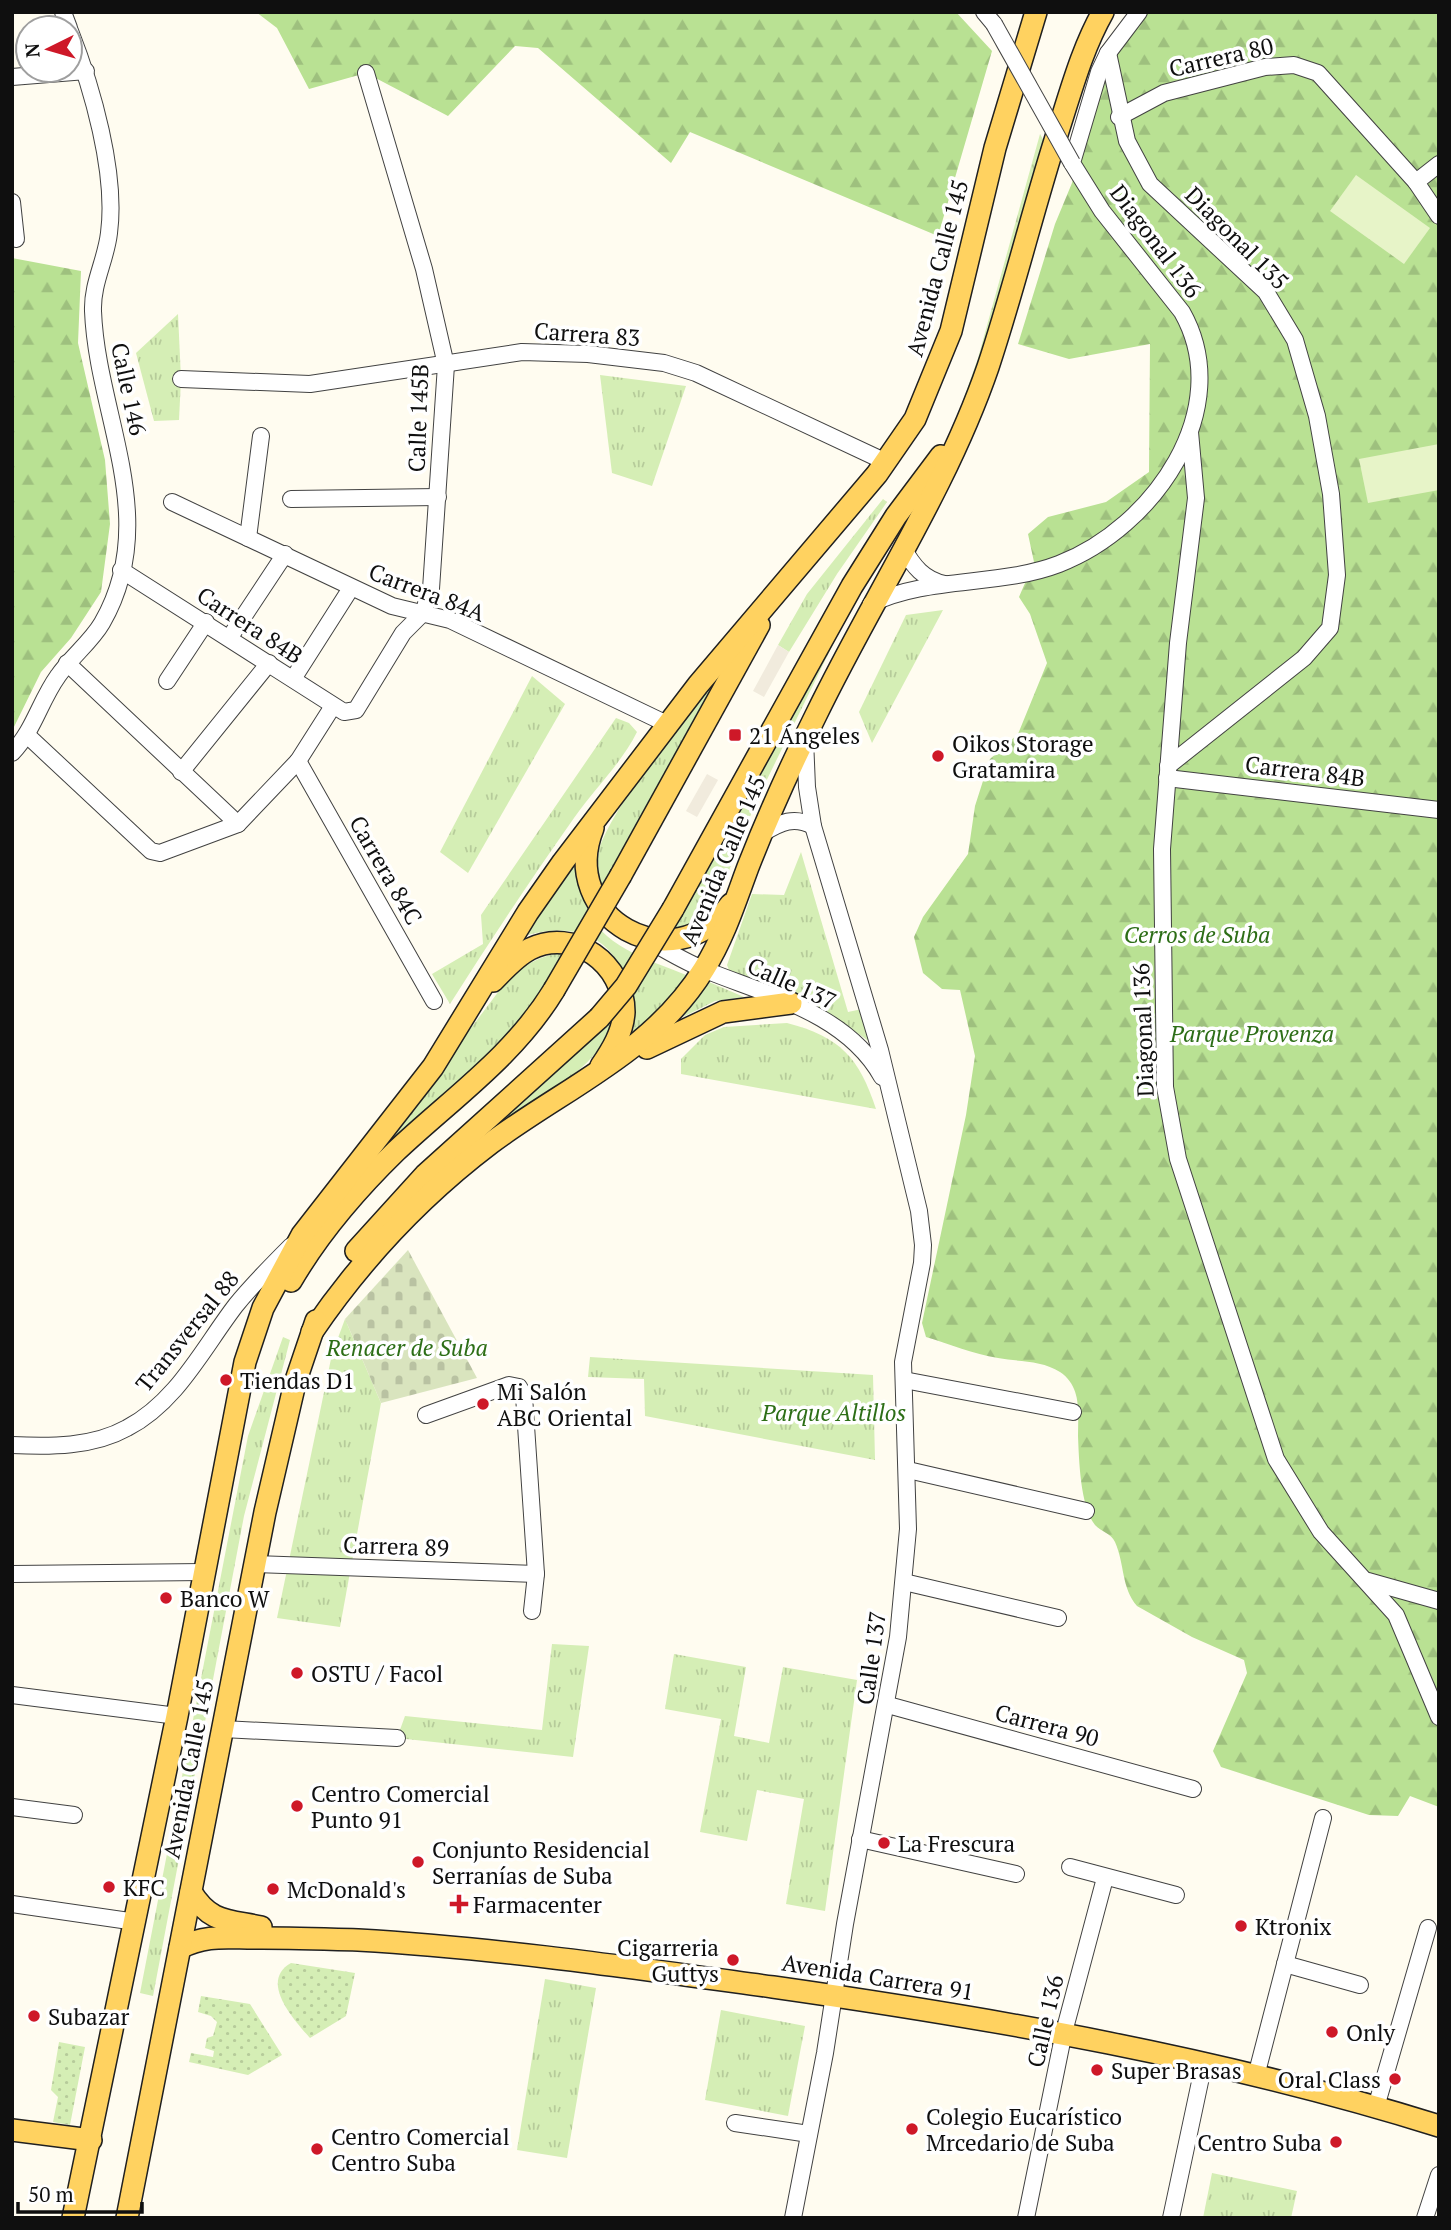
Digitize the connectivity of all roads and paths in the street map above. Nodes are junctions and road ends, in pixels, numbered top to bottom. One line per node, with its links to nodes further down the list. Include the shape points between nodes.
1 (1036, 12): 22 (main road, Avenida Calle 145, via 995,148 951,331 915,419)
2 (1103, 12): 19 (main road, Avenida Calle 145, via 1072,88)
3 (1139, 12): 5 (street)
4 (989, 18): 12 (street, bridge)
5 (1108, 53): 10 (street, Diagonal 135); 12 (street, via 1080,137)
6 (84, 66): 7 (street, Calle 146)
7 (86, 71): 9 (street); 29 (street, Calle 146, via 110,207 93,305 100,370 127,486)
8 (366, 73): 17 (street, Calle 145B, via 424,269)
9 (12, 77)
10 (1119, 117): 13 (street, Carrera 80, via 1164,93 1265,67 1294,65 1318,73); 49 (street, Diagonal 135, via 1133,156 1150,184 1266,292 1295,340 1317,416 1331,494 1337,575 1330,628 1304,658)
11 (1439, 164): 13 (street)
12 (1075, 168): 20 (street, Diagonal 136, via 1191,328 1200,389)
13 (1416, 182): 15 (street, Carrera 80)
14 (12, 202): 16 (street)
15 (1439, 216)
16 (16, 239)
17 (446, 365): 18 (street, Carrera 83, via 310,383); 22 (street, Carrera 83, via 522,352 664,363 752,397); 23 (street, Calle 145B)
18 (181, 379)
19 (975, 401): 27 (main road, Avenida Calle 145, via 953,455); 64 (main road, Avenida Calle 145, bridge, via 852,586 626,986 599,1018 386,1215 337,1278)
20 (1190, 432): 31 (street, Diagonal 136, via 1168,476 1136,512 1084,552 1026,573); 49 (street, Diagonal 136, via 1196,498)
21 (261, 436): 26 (street)
22 (886, 462): 30 (main road, Avenida Calle 145)
23 (438, 497): 24 (street); 34 (street, Calle 145B, via 431,589)
24 (291, 499)
25 (172, 502): 26 (street, Carrera 84A)
26 (248, 538): 28 (street, Carrera 84A)
27 (903, 548): 31 (street, via 917,570); 33 (main road, Avenida Calle 145)
28 (285, 554): 32 (street, Carrera 84A); 36 (street)
29 (121, 570): 35 (street, Carrera 84B); 37 (street, Calle 146, via 101,625)
30 (788, 579): 43 (main road, Avenida Calle 145); 68 (main road, Avenida Calle 145, bridge, via 554,990 517,1042 395,1153 316,1242 271,1323)
31 (951, 585): 33 (street, Diagonal 136)
32 (351, 588): 34 (street, Carrera 84A, via 392,606); 39 (street)
33 (871, 604): 45 (main road, Avenida Calle 145)
34 (423, 613): 42 (street, Calle 145B, via 403,633); 43 (street, Carrera 84A, via 450,620)
35 (206, 622): 36 (street, Carrera 84B); 40 (street)
36 (230, 637): 38 (street, Carrera 84B)
37 (67, 663): 44 (street, Calle 146); 48 (street)
38 (269, 663): 39 (street, Carrera 84B); 48 (street)
39 (293, 679): 41 (street, Carrera 84B)
40 (167, 681)
41 (333, 706): 42 (street, Carrera 84B, via 344,712); 47 (street)
42 (356, 710)
43 (667, 724): 51 (main road, Avenida Calle 145)
44 (28, 736): 46 (street, Calle 146); 52 (street, via 151,851 160,853)
45 (805, 736): 53 (street, Calle 137); 54 (main road, Avenida Calle 145)
46 (12, 753)
47 (298, 761): 52 (street); 58 (street, Carrera 84C)
48 (181, 772): 52 (street)
49 (1167, 772): 50 (street, Carrera 84B); 76 (street, Diagonal 136, via 1162,849 1165,1087 1178,1159 1276,1459 1321,1532)
50 (1439, 810)
51 (601, 813): 56 (main road, via 587,848 590,886 610,918); 60 (main road, Avenida Calle 145, via 528,912)
52 (238, 824)
53 (813, 826): 54 (street, via 786,821); 62 (street, Calle 137)
54 (763, 833): 55 (main road, Avenida Calle 145)
55 (748, 867): 56 (main road, via 735,899 703,931 683,939); 57 (main road, Avenida Calle 145, via 732,914)
56 (643, 937): 57 (street, Calle 137)
57 (704, 970): 59 (street, Calle 137); 61 (main road, Avenida Calle 145, via 653,1032)
58 (434, 1001)
59 (791, 1003): 61 (main road, via 723,1012); 62 (street, Calle 137, via 818,1016 863,1051)
60 (463, 1018): 61 (main road, via 527,950 561,943 586,949 604,961 618,982 624,1013); 63 (main road, Avenida Calle 145, via 433,1067)
61 (601, 1072): 64 (main road, Avenida Calle 145, via 496,1140 446,1182 360,1266)
62 (893, 1102): 65 (street, Calle 137, via 923,1237 905,1345)
63 (302, 1235): 68 (main road, Avenida Calle 145, via 279,1274 254,1333); 69 (street, Transversal 88, via 242,1298 189,1373 142,1419 90,1441)
64 (312, 1332): 72 (main road, Avenida Calle 145, via 279,1446)
65 (904, 1380): 66 (street); 70 (street, Calle 137)
66 (1073, 1412)
67 (426, 1415): 75 (street, via 509,1385 519,1387 524,1396)
68 (232, 1441): 73 (main road, Avenida Calle 145)
69 (12, 1445)
70 (908, 1470): 71 (street); 77 (street, Calle 137)
71 (1086, 1511)
72 (255, 1564): 75 (street, Carrera 89); 85 (main road, Avenida Calle 145)
73 (204, 1572): 74 (street); 83 (main road, Avenida Calle 145)
74 (12, 1574)
75 (536, 1574): 79 (street)
76 (1368, 1581): 78 (street); 84 (street, via 1396,1615)
77 (904, 1582): 80 (street); 82 (street, Calle 137)
78 (1439, 1601)
79 (533, 1611)
80 (1058, 1618)
81 (12, 1695): 83 (street)
82 (888, 1705): 87 (street, Carrera 90); 91 (street, Calle 137)
83 (177, 1716): 98 (main road, Avenida Calle 145)
84 (1439, 1717)
85 (223, 1729): 86 (street); 95 (main road, Avenida Calle 145)
86 (397, 1738)
87 (1193, 1789)
88 (12, 1807): 89 (street)
89 (74, 1815)
90 (1323, 1818): 102 (street)
91 (860, 1839): 93 (street); 104 (street, Calle 137)
92 (1070, 1867): 94 (street)
93 (1016, 1874)
94 (1105, 1878): 96 (street); 105 (street, Calle 136)
95 (191, 1892): 100 (main road, Avenida Carrera 91, via 205,1912 217,1918); 101 (main road, Avenida Calle 145)
96 (1176, 1895)
97 (12, 1904): 98 (street)
98 (136, 1922): 113 (main road, Avenida Calle 145)
99 (1428, 1928): 108 (street)
100 (300, 1936): 101 (main road, Avenida Carrera 91, via 213,1936); 104 (main road, Avenida Carrera 91, via 504,1950)
101 (180, 1948): 116 (main road, Avenida Calle 145)
102 (1285, 1964): 103 (street); 107 (street)
103 (1360, 1985)
104 (834, 1996): 105 (main road, Avenida Carrera 91); 112 (street, Calle 137)
105 (1064, 2032): 106 (main road, Avenida Carrera 91); 118 (street, Calle 136)
106 (1204, 2063): 107 (main road, Avenida Carrera 91); 119 (street)
107 (1255, 2076): 108 (main road, Avenida Carrera 91)
108 (1376, 2106): 110 (main road, Avenida Carrera 91)
109 (735, 2123): 112 (street)
110 (1439, 2126)
111 (12, 2130): 113 (main road)
112 (809, 2134): 117 (street, Calle 137)
113 (91, 2140): 115 (main road, Avenida Calle 145)
114 (1439, 2175): 120 (street)
115 (73, 2218)
116 (127, 2218)
117 (793, 2218)
118 (1026, 2218)
119 (1171, 2218)
120 (1424, 2218)

